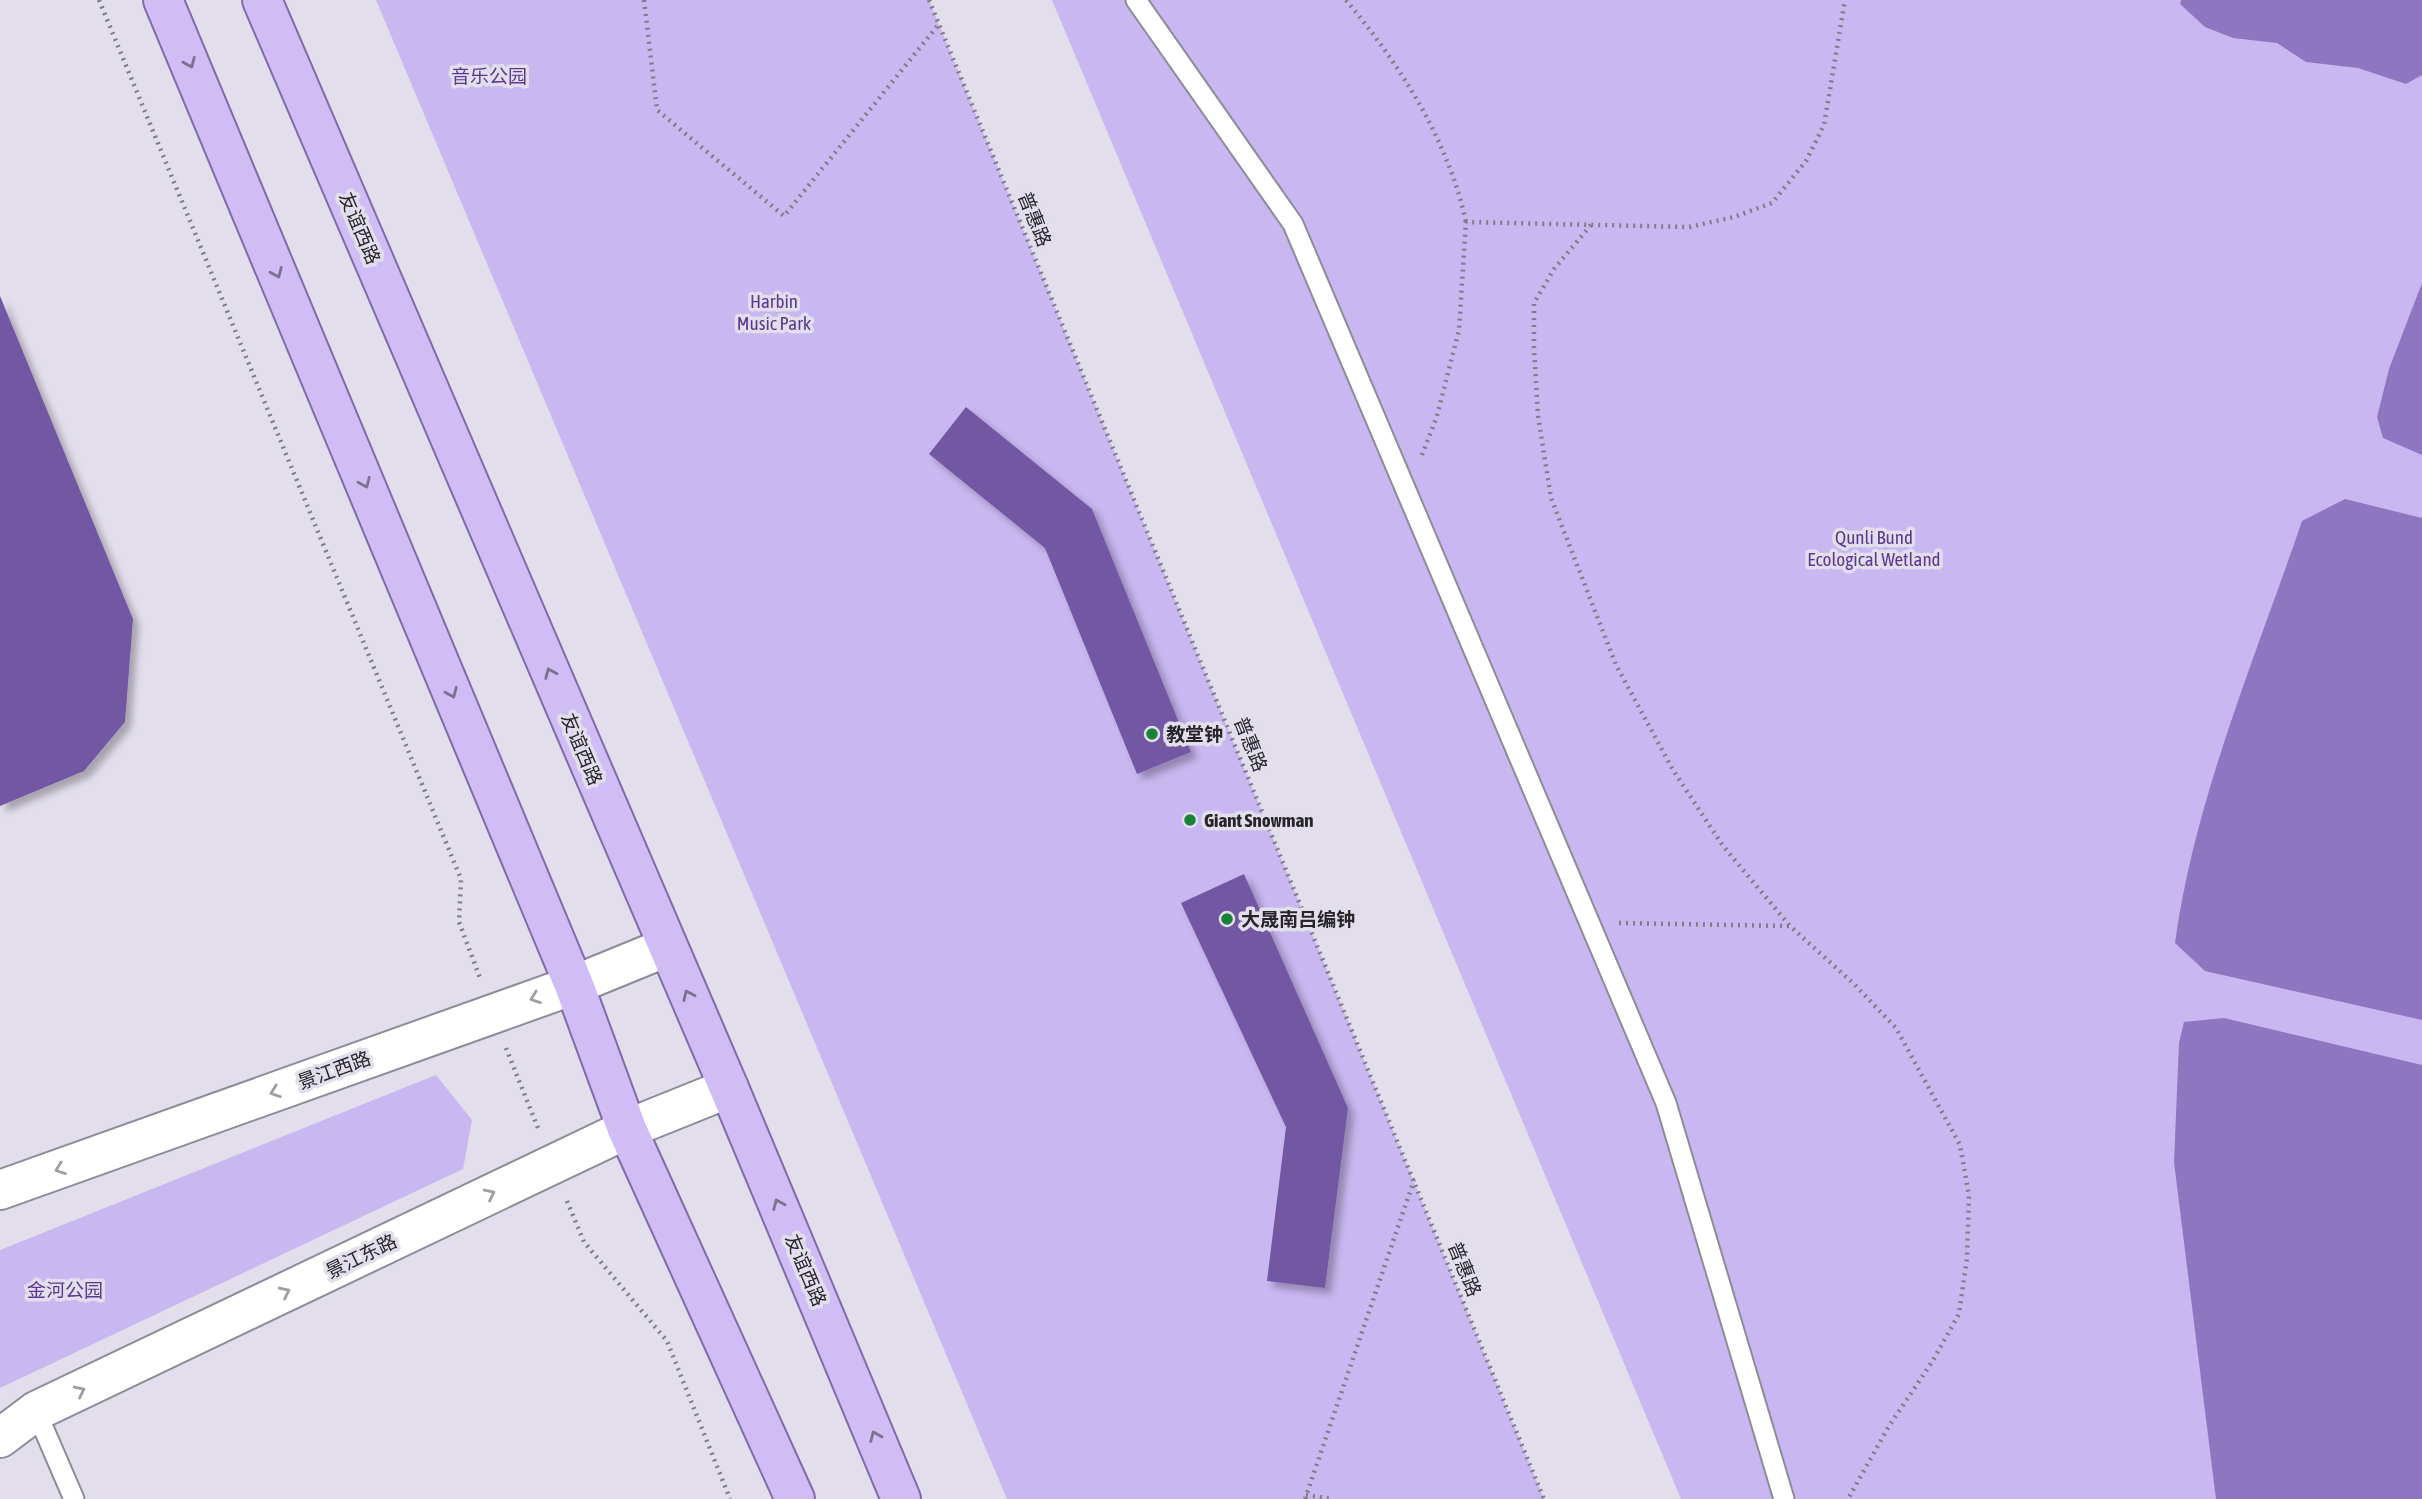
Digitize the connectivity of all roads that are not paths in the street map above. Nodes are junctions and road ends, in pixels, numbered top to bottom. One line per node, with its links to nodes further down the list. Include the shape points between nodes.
1 (163, 0): 5 (main road, one-way to 5)
2 (262, 0): 4 (main road, 友谊西路, one-way to 2)
3 (1136, 0): 14 (lane, via 1293,224 1666,1103)
4 (667, 947): 5 (main road, 景江西路); 6 (main road, 友谊西路, one-way to 4)
5 (574, 985): 7 (main road); 8 (main road, 景江西路, one-way to 8)
6 (729, 1088): 7 (main road, 景江东路); 13 (main road, 友谊西路, one-way to 6)
7 (627, 1129): 9 (main road, 景江东路, one-way to 7); 12 (main road)
8 (0, 1191)
9 (36, 1411): 10 (main road, 景江东路); 11 (lane)
10 (0, 1438)
11 (74, 1499)
12 (795, 1499)
13 (901, 1499)
14 (1784, 1499)

